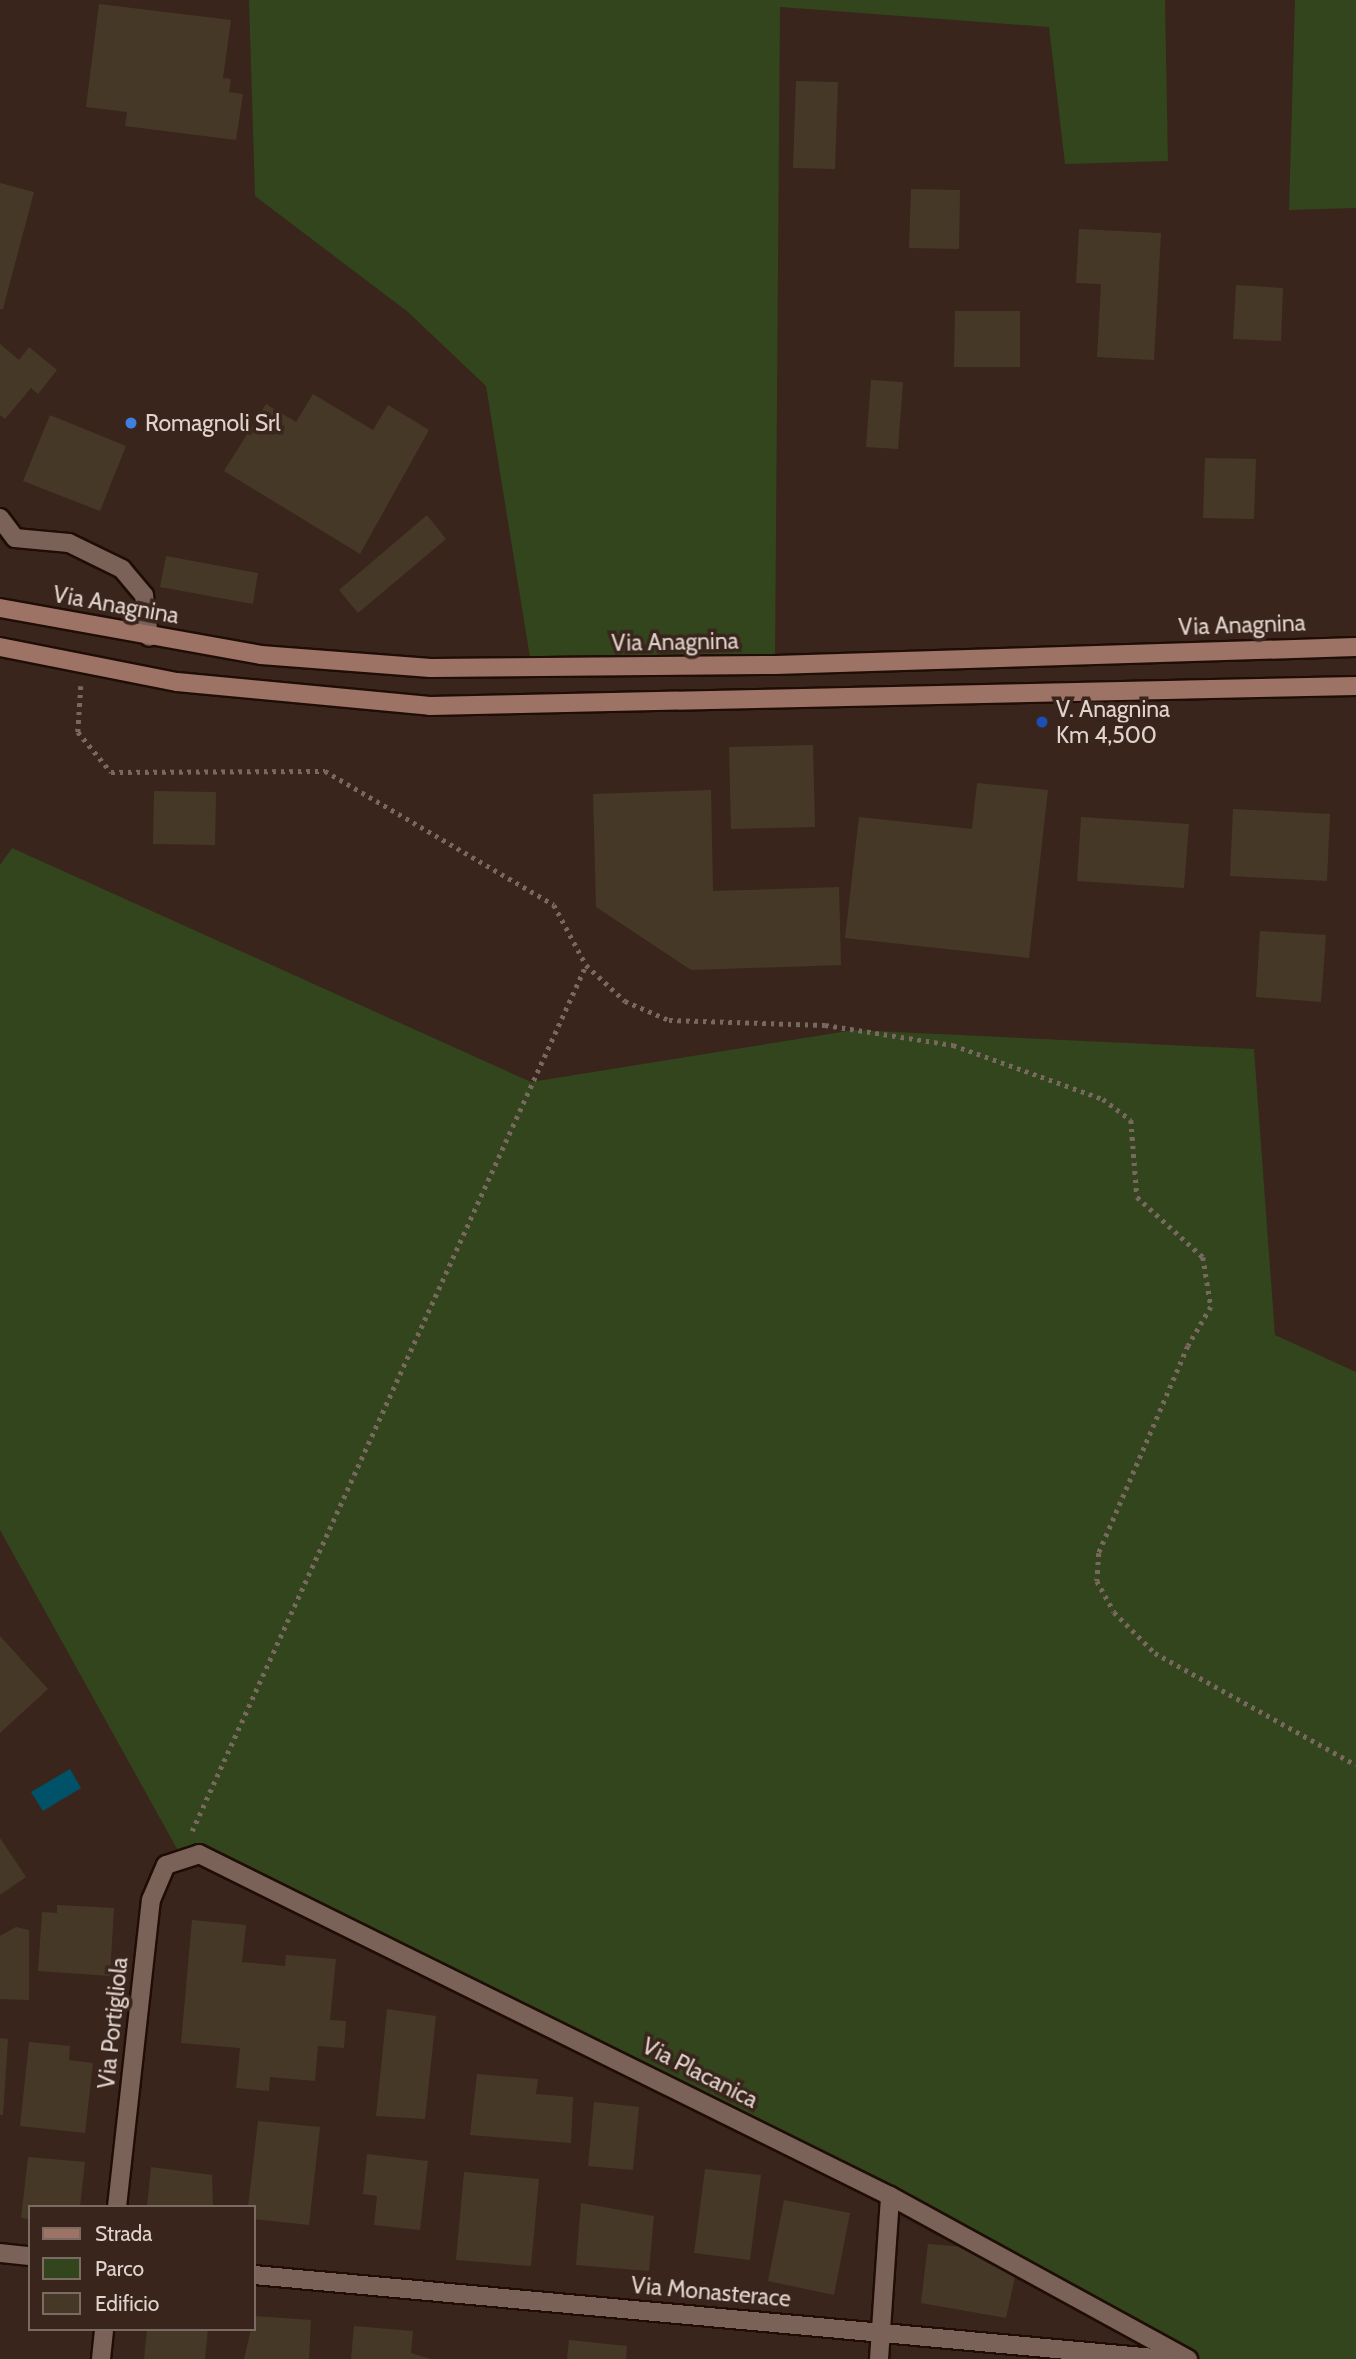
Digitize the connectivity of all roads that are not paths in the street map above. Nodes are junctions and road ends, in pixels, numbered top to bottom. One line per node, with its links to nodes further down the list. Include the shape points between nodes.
1 (0, 518): 3 (street, via 15,538 69,543 122,569 144,595)
2 (0, 608): 3 (main road, Via Anagnina)
3 (149, 636): 4 (main road, Via Anagnina, via 310,660 508,670)
4 (1356, 647)
5 (0, 648): 6 (main road, via 273,694 430,706)
6 (1356, 686)
7 (181, 1856): 8 (street, Via Placanica, via 220,1860); 9 (street, Via Portigliola, via 159,1873 151,1899)
8 (890, 2196): 14 (street); 18 (street, Via Placanica)
9 (117, 2205)
10 (0, 2253): 11 (street)
11 (28, 2256)
12 (256, 2275): 14 (street, Via Monasterace)
13 (104, 2331): 15 (street)
14 (881, 2332): 16 (street); 17 (street, Via Monasterace)
15 (101, 2359)
16 (879, 2359)
17 (1164, 2359)
18 (1188, 2359)

